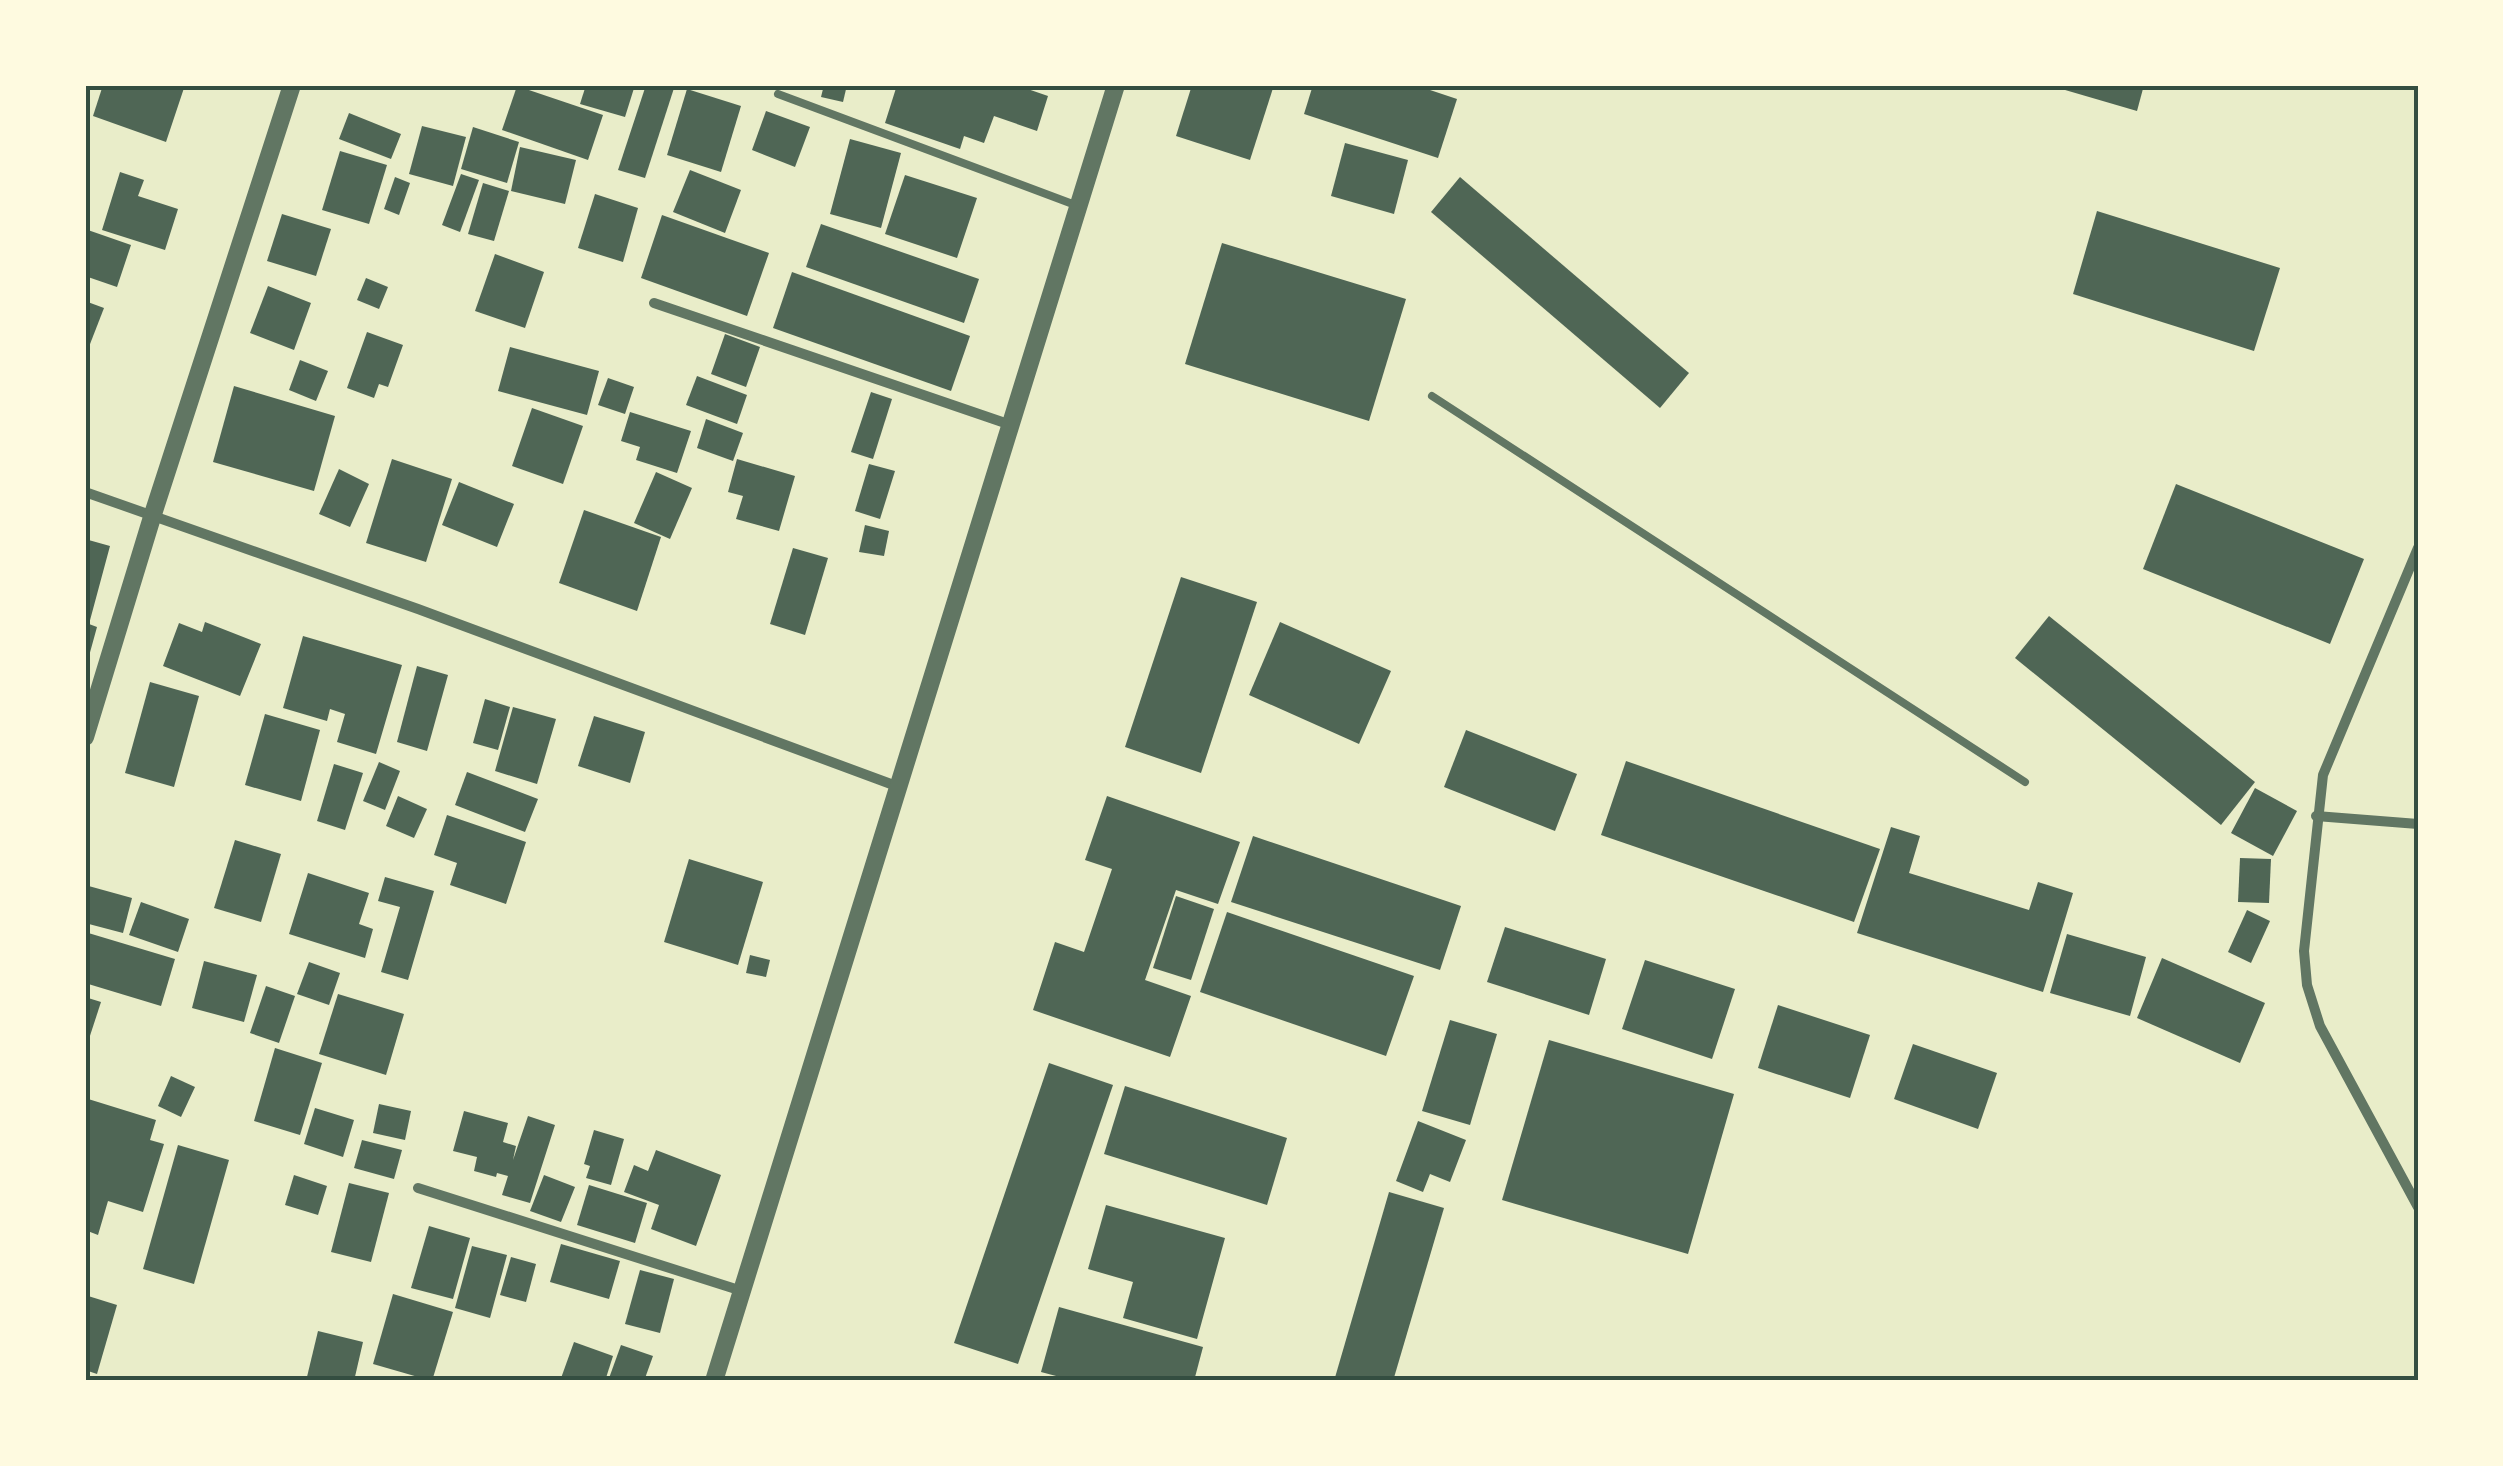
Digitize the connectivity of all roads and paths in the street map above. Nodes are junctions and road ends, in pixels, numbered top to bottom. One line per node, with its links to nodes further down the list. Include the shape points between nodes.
1 (292, 85): 9 (street)
2 (1116, 85): 4 (street)
3 (778, 94): 4 (lane)
4 (1078, 206): 7 (street)
5 (654, 302): 7 (street)
6 (1432, 396): 12 (lane)
7 (1012, 425): 13 (street)
8 (85, 492): 9 (street)
9 (153, 514): 11 (street); 13 (street)
10 (2418, 548): 14 (street, via 2323,774)
11 (85, 736)
12 (2025, 782)
13 (899, 787): 18 (street)
14 (2316, 816): 15 (street); 17 (street, via 2304,951 2308,985 2320,1026)
15 (2418, 824)
16 (418, 1188): 18 (street)
17 (2418, 1208)
18 (742, 1291): 19 (street)
19 (714, 1381)

